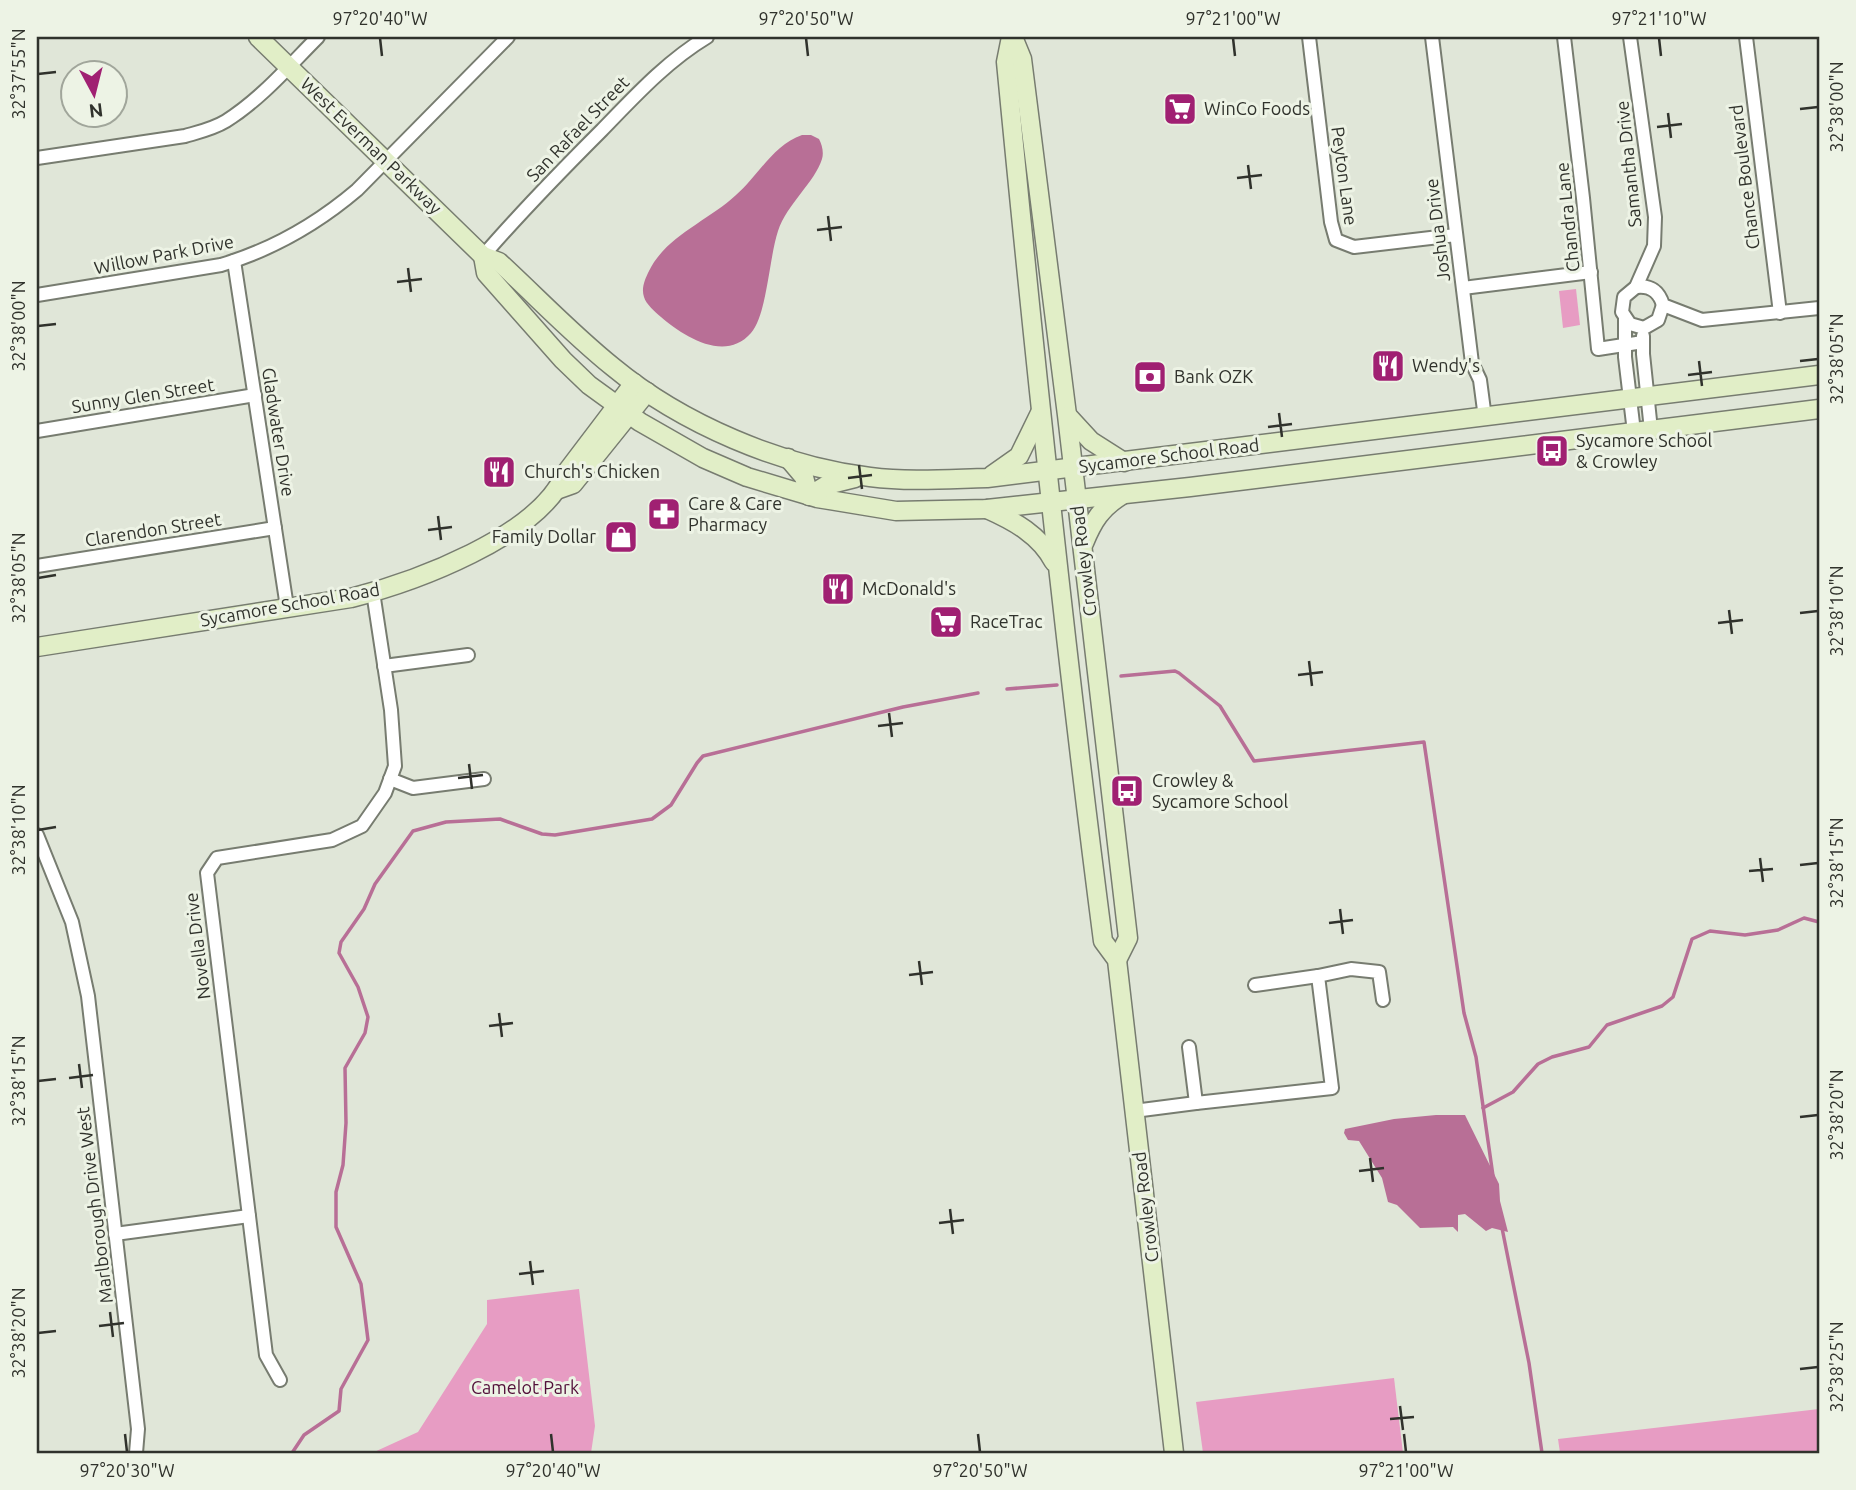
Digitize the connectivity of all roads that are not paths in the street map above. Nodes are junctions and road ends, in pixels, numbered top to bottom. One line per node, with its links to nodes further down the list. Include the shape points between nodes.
1 (258, 37): 11 (main road, West Everman Parkway)
2 (318, 37): 11 (street)
3 (508, 37): 14 (street, Willow Park Drive)
4 (707, 37): 17 (street, San Rafael Street, via 647,84)
5 (1012, 37): 12 (main road, Crowley Road, via 1006,62); 15 (main road, Crowley Road, via 1022,59)
6 (1309, 37): 16 (street, Peyton Lane, via 1336,240 1354,247)
7 (1432, 37): 16 (street, Joshua Drive)
8 (1564, 37): 19 (street, Chandra Lane)
9 (1630, 37): 20 (street, Samantha Drive, via 1655,217 1654,246)
10 (1746, 37): 25 (street, Chance Boulevard)
11 (289, 67): 13 (street, via 259,96 208,129); 14 (main road, West Everman Parkway)
12 (1009, 94): 15 (main road, via 1020,116 1030,190); 36 (main road, Crowley Road)
13 (37, 158)
14 (386, 161): 17 (main road, West Everman Parkway); 18 (street, Willow Park Drive, via 333,211)
15 (1041, 206): 37 (main road, Crowley Road)
16 (1456, 235): 21 (street, Joshua Drive)
17 (483, 256): 31 (main road, West Everman Parkway, via 499,262); 35 (main road, West Everman Parkway, via 486,273 563,360)
18 (234, 261): 22 (street, Willow Park Drive, via 180,274); 32 (street, Gladwater Drive)
19 (1591, 272): 21 (street); 29 (street, Chandra Lane, via 1598,349)
20 (1636, 287): 23 (street, via 1657,292); 26 (street, Samantha Drive, via 1621,304)
21 (1462, 288): 38 (street, Joshua Drive)
22 (37, 295)
23 (1663, 305): 25 (street, via 1702,320); 27 (street, via 1658,320)
24 (1819, 308): 25 (street)
25 (1780, 313)
26 (1625, 319): 27 (street); 29 (street, Samantha Drive)
27 (1644, 328): 28 (street, Samantha Drive)
28 (1643, 342): 29 (street, Chandra Lane); 33 (street, Samantha Drive)
29 (1626, 344): 33 (street, Samantha Drive, via 1625,357)
30 (1819, 375): 33 (main road, Sycamore School Road)
31 (640, 387): 35 (main road, Sycamore School Road); 42 (main road, Sycamore School Road, via 666,406 716,430)
32 (255, 395): 39 (street, Sunny Glen Street); 54 (street, Gladwater Drive)
33 (1639, 398): 38 (main road, Sycamore School Road); 40 (street, Samantha Drive)
34 (1819, 409): 40 (main road, Sycamore School Road)
35 (623, 411): 50 (main road, Sycamore School Road, via 704,458); 58 (main road, Sycamore School Road, via 565,474 559,489 522,523 438,569)
36 (1040, 413): 46 (main road, Crowley Road); 48 (main road, via 1018,457)
37 (1067, 415): 43 (main road, via 1091,441); 44 (main road, Crowley Road)
38 (1485, 418): 41 (main road, Sycamore School Road)
39 (37, 431)
40 (1643, 431): 45 (main road, Sycamore School Road)
41 (1324, 438): 43 (main road, Sycamore School Road); 45 (main road)
42 (788, 458): 47 (main road, Sycamore School Road); 50 (main road, via 804,477)
43 (1124, 462): 44 (main road, Sycamore School Road)
44 (1073, 468): 46 (main road, Sycamore School Road); 51 (main road, Crowley Road)
45 (1328, 470): 49 (main road, Sycamore School Road)
46 (1046, 471): 48 (main road, Sycamore School Road); 52 (main road, Crowley Road)
47 (870, 477): 48 (main road, Sycamore School Road, via 921,481); 50 (main road, via 827,485)
48 (987, 478)
49 (1123, 494): 51 (main road, Sycamore School Road); 55 (main road, via 1092,522)
50 (809, 496): 53 (main road, Sycamore School Road, via 896,511)
51 (1077, 499): 52 (main road, Sycamore School Road); 55 (main road, Crowley Road)
52 (1049, 502): 53 (main road, Sycamore School Road); 57 (main road, Crowley Road)
53 (987, 509): 57 (main road, via 1035,536)
54 (275, 528): 56 (street, Clarendon Street); 59 (street, Gladwater Drive)
55 (1083, 547): 66 (main road, Crowley Road, via 1128,938)
56 (37, 566)
57 (1057, 569): 66 (main road, Crowley Road, via 1103,941)
58 (373, 592): 59 (main road, Sycamore School Road); 62 (street, Novella Drive)
59 (287, 607): 60 (main road, Sycamore School Road)
60 (37, 647)
61 (468, 655): 62 (street)
62 (384, 666): 63 (street, Novella Drive, via 395,766)
63 (390, 779): 64 (street, via 413,788); 73 (street, Novella Drive, via 386,793 362,825 332,840 217,858 207,873)
64 (484, 779)
65 (37, 835): 74 (street, Marlborough Drive West, via 72,922 89,996)
66 (1116, 960): 72 (main road, Crowley Road)
67 (1318, 976): 68 (street); 69 (street, via 1351,970 1379,972); 71 (street, via 1332,1088)
68 (1255, 985)
69 (1383, 1000)
70 (1189, 1047): 71 (street)
71 (1196, 1103): 72 (street)
72 (1134, 1111): 77 (main road, Crowley Road)
73 (249, 1216): 74 (street); 75 (street, Novella Drive, via 266,1355)
74 (115, 1234): 76 (street, Marlborough Drive West, via 138,1429)
75 (280, 1380)
76 (136, 1453)
77 (1174, 1453)

